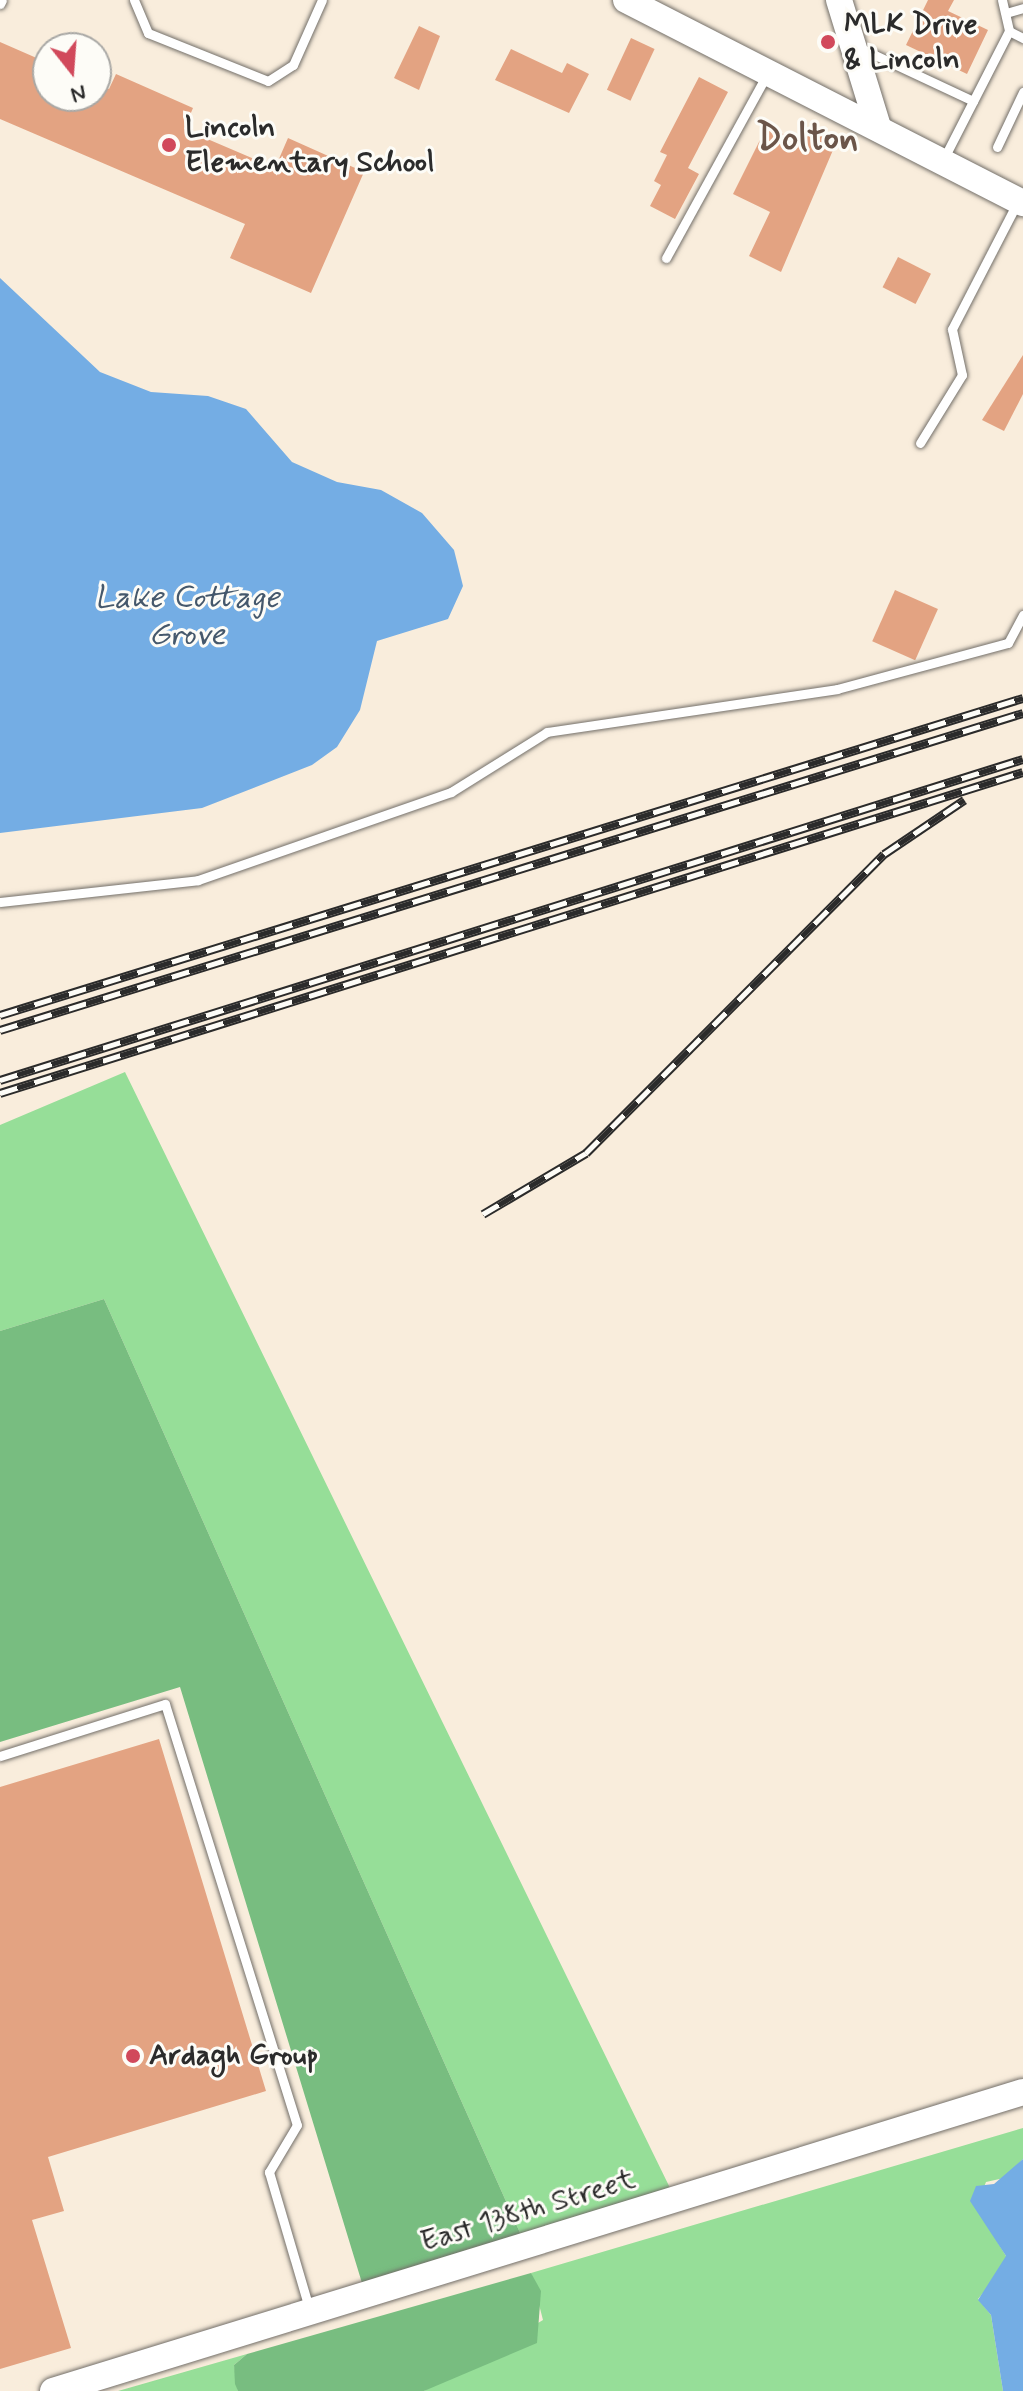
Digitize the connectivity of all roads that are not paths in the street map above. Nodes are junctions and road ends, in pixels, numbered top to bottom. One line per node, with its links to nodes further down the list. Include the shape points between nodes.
1 (134, 0): 2 (lane, via 148,33 268,81 293,65)
2 (322, 0)
3 (626, 0): 11 (street)
4 (839, 0): 10 (street)
5 (1002, 0): 7 (lane)
6 (1023, 8): 7 (lane)
7 (1006, 13): 8 (lane)
8 (1009, 31): 9 (lane); 13 (lane)
9 (1023, 38)
10 (852, 44): 13 (lane); 14 (street)
11 (768, 73): 14 (street); 18 (lane)
12 (1023, 92): 15 (lane)
13 (973, 101): 16 (lane)
14 (878, 127): 16 (street)
15 (997, 147)
16 (942, 163): 17 (street)
17 (1020, 202): 19 (lane, via 952,329 962,375)
18 (666, 258)
19 (920, 443)
20 (1023, 615): 21 (lane, via 1008,643 837,689 547,732 451,792 198,880)
21 (0, 902)
22 (0, 1756): 24 (lane, via 165,1704 297,2125 269,2172)
23 (1023, 2092): 24 (street, East 138th Street)
24 (310, 2312): 25 (street, East 138th Street)
25 (59, 2390)

